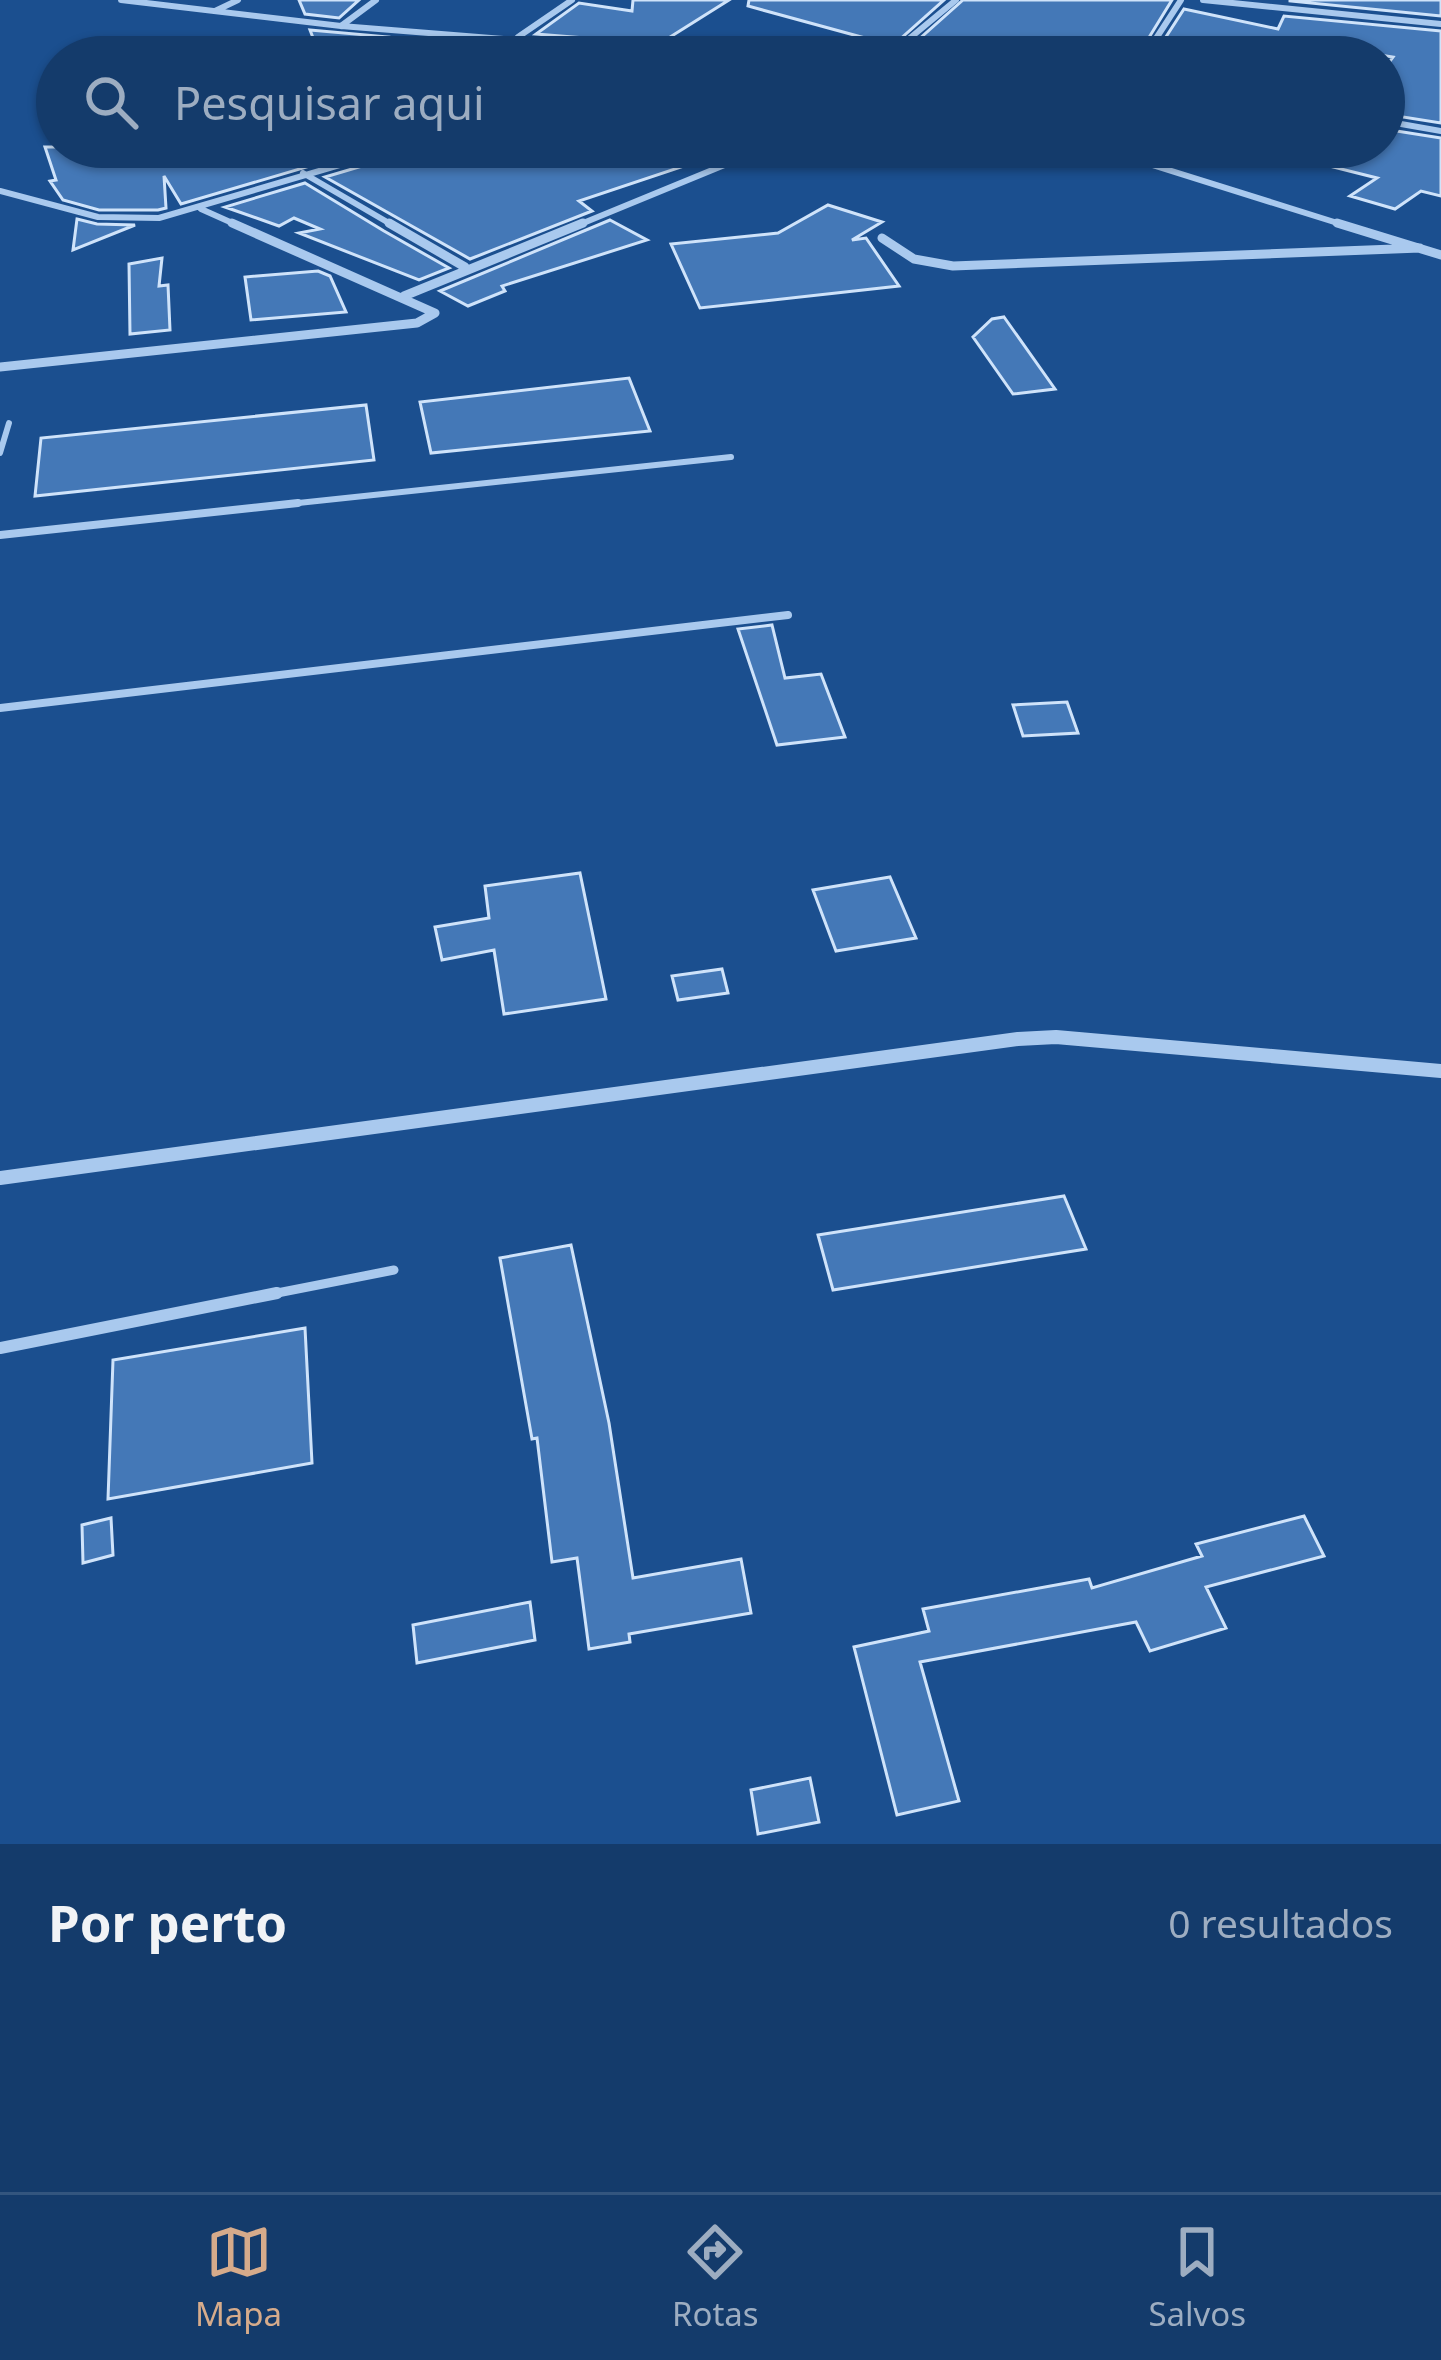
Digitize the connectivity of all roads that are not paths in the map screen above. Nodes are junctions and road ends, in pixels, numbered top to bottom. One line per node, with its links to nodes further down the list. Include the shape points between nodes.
1 (121, 0): 8 (street)
2 (238, 0): 8 (street)
3 (376, 0): 10 (street)
4 (572, 0): 12 (street)
5 (956, 0): 13 (street)
6 (1181, 0): 14 (street)
7 (1203, 0): 9 (street)
8 (214, 11): 10 (street)
9 (1441, 24)
10 (341, 26): 11 (street)
11 (488, 36)
12 (520, 36)
13 (912, 36)
14 (1158, 36)
15 (1405, 125): 16 (street)
16 (1441, 131)
17 (322, 168): 20 (street)
18 (715, 168): 26 (street)
19 (1163, 168): 24 (street)
20 (303, 173): 22 (street); 26 (street)
21 (0, 190): 22 (street, via 98,218)
22 (201, 209): 27 (street)
23 (882, 238): 24 (street, via 898,254 953,266)
24 (1420, 248): 25 (street)
25 (1441, 255)
26 (465, 268): 27 (street)
27 (404, 296): 28 (street, via 432,318)
28 (0, 367)
29 (9, 423): 30 (lane)
30 (0, 453)
31 (731, 458): 32 (lane)
32 (0, 535)
33 (788, 615): 34 (lane)
34 (0, 708)
35 (1441, 1070): 36 (street, via 1018,1039)
36 (0, 1178)
37 (394, 1270): 38 (lane)
38 (0, 1348)

